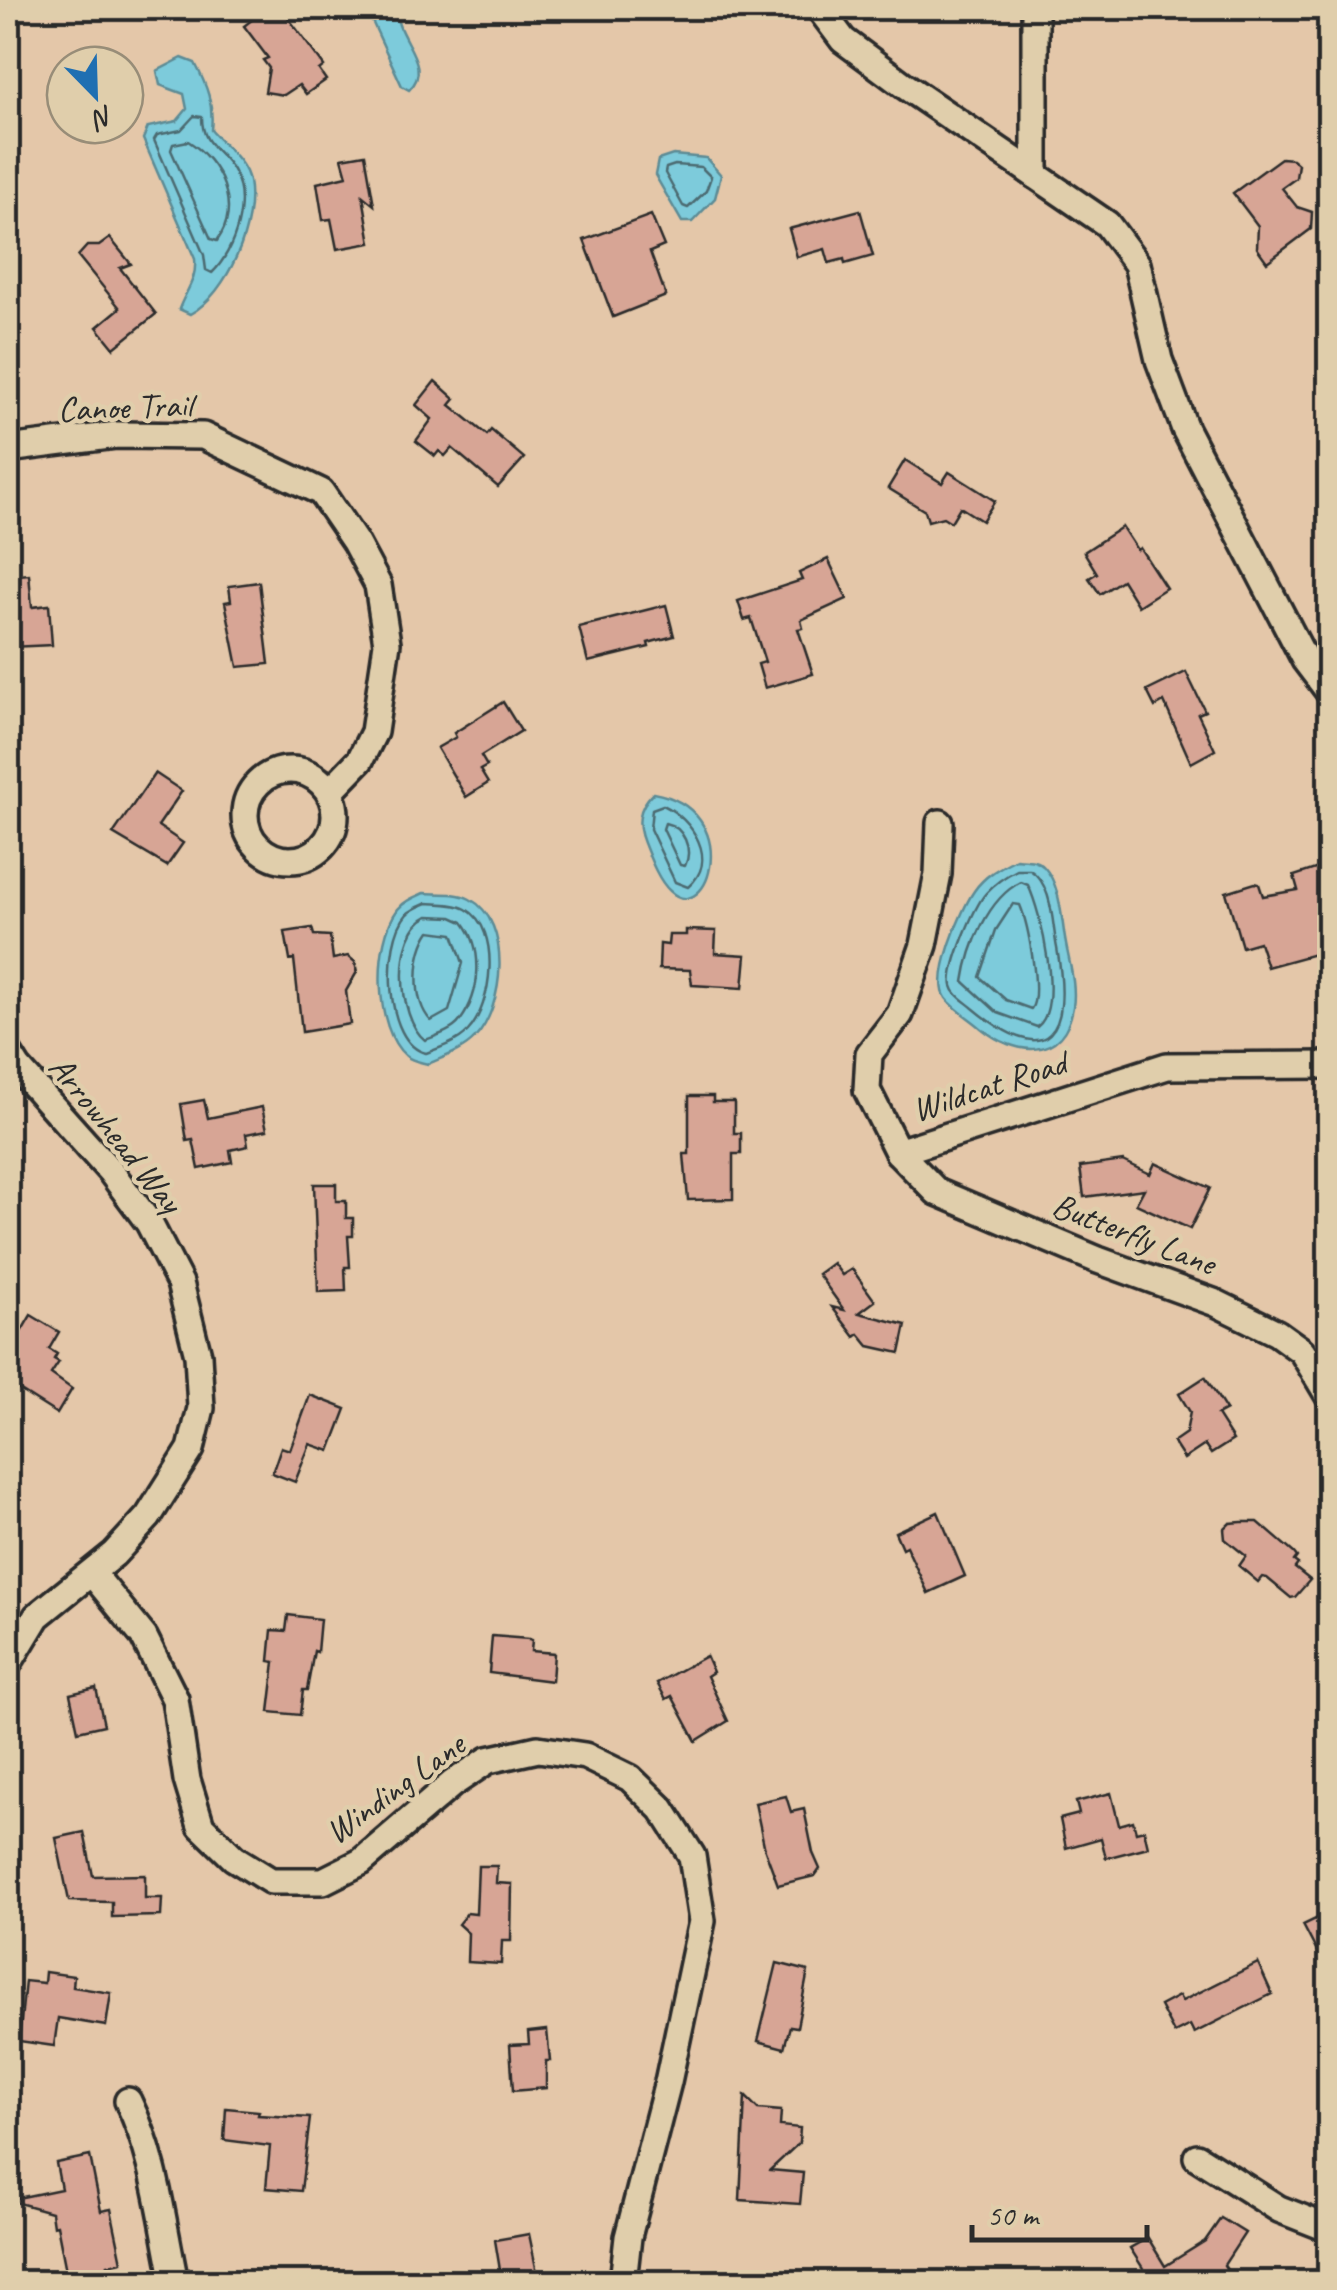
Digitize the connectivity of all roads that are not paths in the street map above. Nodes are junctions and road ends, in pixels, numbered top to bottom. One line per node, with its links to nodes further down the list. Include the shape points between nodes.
1 (819, 8): 3 (street, via 844,40)
2 (1035, 8): 3 (street)
3 (1035, 175): 5 (street, via 1107,224 1137,264 1159,360 1185,429 1297,645)
4 (8, 449): 6 (street, Canoe Trail, via 117,436 202,436 321,492 378,585 387,643 374,732 360,760)
5 (1330, 694)
6 (330, 791)
7 (940, 823): 10 (street, Wildcat Road, via 924,945 900,1014 869,1054 868,1090)
8 (8, 1052): 12 (street, Arrowhead Way, via 149,1224 180,1284 198,1355 201,1408 191,1449 148,1517)
9 (1330, 1064): 10 (street, Wildcat Road, via 1167,1066)
10 (898, 1152): 11 (street, Butterfly Lane, via 937,1192 1277,1333 1302,1351)
11 (1330, 1398)
12 (92, 1573): 13 (street, Arrowhead Way, via 37,1616); 18 (street, Winding Lane, via 144,1637 175,1698 186,1780 202,1826 234,1858 271,1881 322,1882 361,1862 488,1760 538,1749 585,1756 630,1778 662,1809 692,1856 702,1921 628,2237)
13 (8, 1664)
14 (128, 2101): 17 (street, via 150,2157)
15 (1197, 2156): 16 (street, via 1279,2209)
16 (1330, 2229)
17 (175, 2282)
18 (624, 2282)

